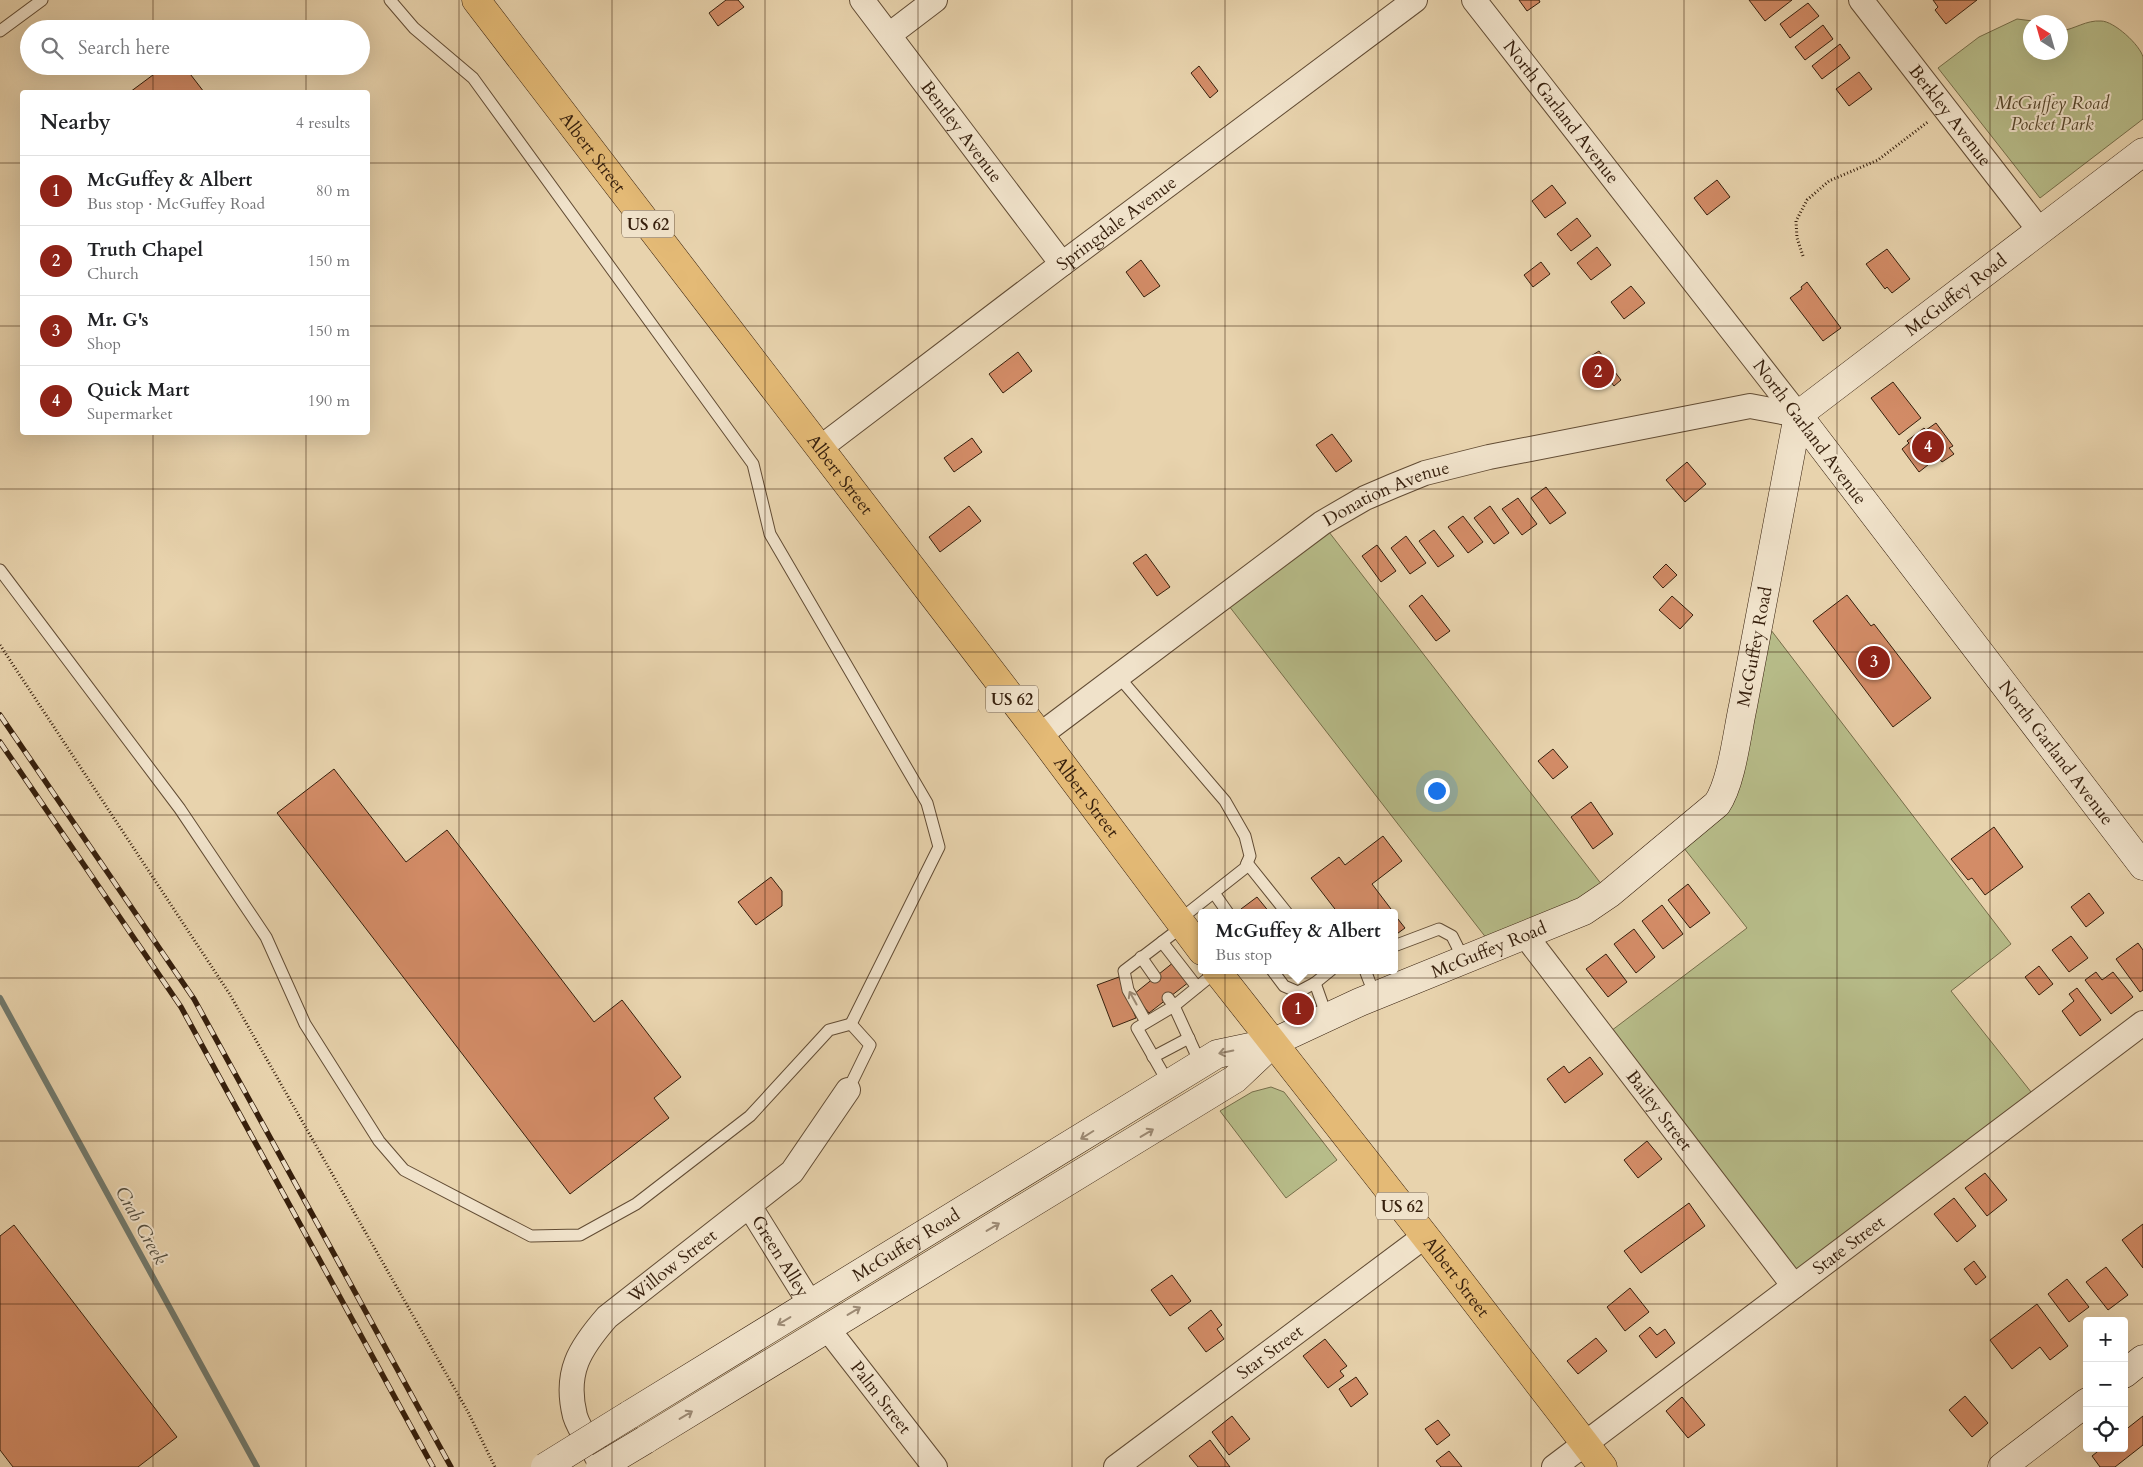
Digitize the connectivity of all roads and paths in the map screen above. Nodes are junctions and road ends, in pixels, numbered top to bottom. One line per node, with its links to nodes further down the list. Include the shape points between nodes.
1 (42, 0): 9 (lane)
2 (390, 0): 46 (lane, via 414,28 473,78 753,464 770,534 927,803 938,847)
3 (476, 0): 17 (main road, Albert Street / US 62)
4 (862, 0): 10 (street, Bentley Avenue)
5 (935, 0): 10 (street)
6 (1415, 0): 15 (street, Springdale Avenue)
7 (1474, 0): 16 (street, North Garland Avenue)
8 (1861, 0): 11 (street, Berkley Avenue)
9 (0, 31)
10 (889, 35): 15 (street, Bentley Avenue)
11 (1945, 109): 13 (street, Berkley Avenue); 14 (path, via 1878,160 1830,181 1807,200 1796,221)
12 (2143, 152): 13 (street, McGuffey Road)
13 (2040, 231): 16 (street, McGuffey Road)
14 (1804, 256)
15 (1062, 264): 17 (street, Springdale Avenue)
16 (1798, 415): 20 (street, Donation Avenue, via 1750,406 1489,457 1426,473 1392,486 1322,523); 23 (street, North Garland Avenue); 28 (street, McGuffey Road, via 1724,794 1717,804 1584,912)
17 (820, 448): 21 (main road, Albert Street / US 62)
18 (0, 570): 46 (lane, via 180,809 266,937 305,1024 379,1141 404,1170 531,1236 580,1235 636,1204 750,1116 829,1030)
19 (0, 645): 62 (path, via 229,993 468,1412)
20 (1118, 676): 21 (street, Donation Avenue); 22 (lane, via 1225,801 1245,836 1250,856)
21 (1040, 735): 27 (main road, Albert Street / US 62)
22 (1247, 864): 24 (lane); 26 (lane)
23 (2143, 866)
24 (1214, 893): 25 (lane); 27 (lane)
25 (1225, 909)
26 (1284, 909)
27 (1174, 929): 30 (main road, Albert Street / US 62); 31 (lane); 32 (lane)
28 (1526, 936): 33 (street, McGuffey Road); 55 (street, Bailey Street)
29 (1398, 944): 33 (lane, via 1439,929 1452,936)
30 (1198, 954)
31 (1198, 954)
32 (1141, 958): 39 (lane); 44 (lane, one-way to 32, via 1128,990 1124,971)
33 (1464, 960): 41 (street, McGuffey Road)
34 (1211, 974): 42 (lane)
35 (1217, 974): 48 (main road, Albert Street / US 62)
36 (1275, 974): 40 (lane, via 1284,986 1298,992)
37 (1326, 974): 40 (lane)
38 (1367, 974): 41 (lane)
39 (1155, 977)
40 (1315, 983): 43 (lane)
41 (1375, 996): 43 (street, McGuffey Road)
42 (1171, 1002): 44 (lane); 47 (lane)
43 (1327, 1017): 48 (street, McGuffey Road)
44 (1146, 1022): 49 (lane, via 1137,1028)
45 (2143, 1023): 55 (street, State Street)
46 (852, 1024): 52 (lane, via 870,1045)
47 (1189, 1038): 49 (lane); 50 (lane)
48 (1274, 1042): 50 (street, McGuffey Road, one-way to 50, via 1217,1054); 54 (main road, Albert Street / US 62); 57 (street, McGuffey Road, one-way to 48, via 1235,1079)
49 (1153, 1057): 51 (lane)
50 (1201, 1064): 51 (street, McGuffey Road)
51 (1169, 1084): 56 (street, McGuffey Road, one-way to 56)
52 (848, 1090): 53 (street, Willow Street, via 792,1172)
53 (750, 1207): 56 (street, Green Alley); 64 (street, Willow Street, via 607,1317 587,1340 575,1363 572,1388 575,1417)
54 (1425, 1236): 61 (main road, Albert Street / US 62); 66 (street, Star Street)
55 (1794, 1286): 61 (street, State Street)
56 (811, 1304): 63 (street, McGuffey Road, one-way to 63, bridge)
57 (826, 1328): 64 (street, McGuffey Road, one-way to 57, bridge); 65 (street, Palm Street)
58 (2143, 1359): 59 (street)
59 (2128, 1371)
60 (2083, 1405): 69 (street)
61 (1585, 1444): 67 (street, State Street); 68 (main road, Albert Street / US 62)
62 (495, 1467)
63 (544, 1467)
64 (602, 1467)
65 (934, 1467)
66 (1116, 1467)
67 (1554, 1467)
68 (1603, 1467)
69 (2002, 1467)

